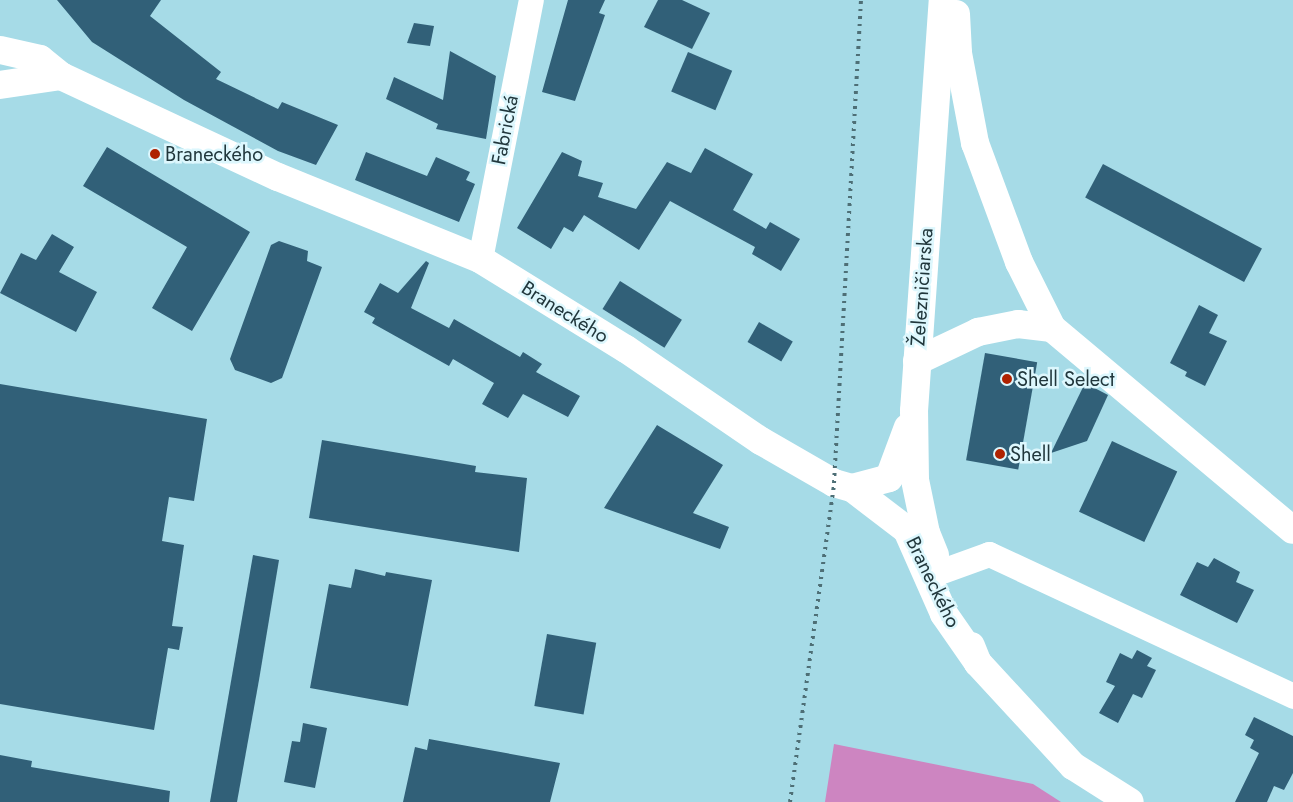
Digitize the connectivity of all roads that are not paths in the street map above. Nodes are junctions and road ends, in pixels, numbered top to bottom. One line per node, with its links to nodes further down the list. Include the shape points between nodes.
1 (531, 0): 7 (street, Fabrická)
2 (943, 0): 9 (street, Železničiarska)
3 (955, 0): 8 (street, via 958,53 975,144 1019,262)
4 (0, 50): 5 (street, Braneckého, via 40,59)
5 (61, 76): 6 (street); 7 (street, Braneckého, via 278,177)
6 (0, 85)
7 (480, 259): 11 (street, Braneckého, via 626,349 761,441 834,482)
8 (1052, 328): 9 (street, via 1018,324 978,332); 12 (street)
9 (917, 361): 10 (street, Železničiarska)
10 (914, 411): 11 (street, via 889,478); 13 (street, Železničiarska, via 914,480 926,533)
11 (852, 488): 14 (street, Braneckého, via 907,530 944,614)
12 (1293, 530)
13 (942, 571): 14 (street, Železničiarska); 15 (street, Braneckého, via 989,554)
14 (978, 663): 16 (street, via 1073,766)
15 (1293, 696)
16 (1130, 802)

